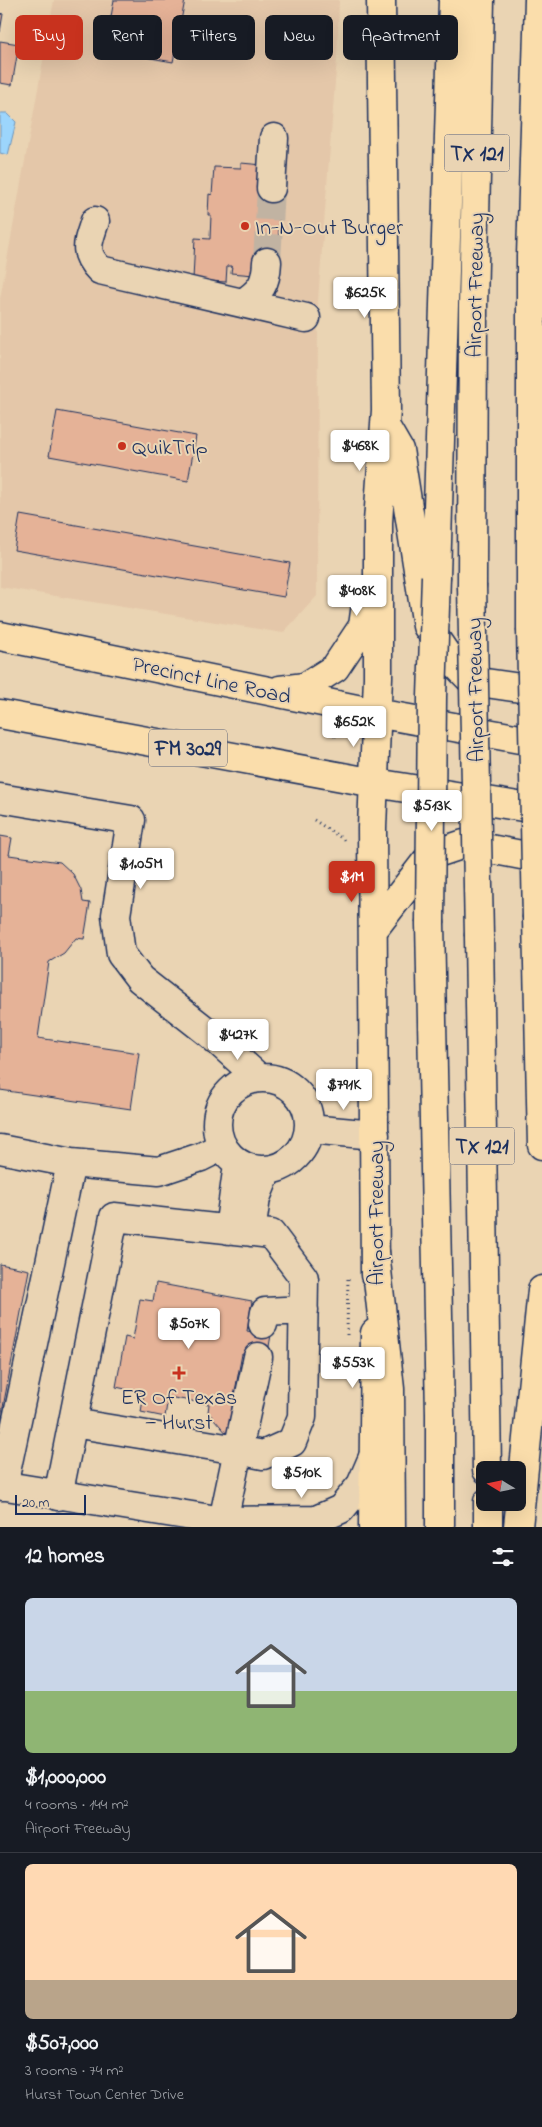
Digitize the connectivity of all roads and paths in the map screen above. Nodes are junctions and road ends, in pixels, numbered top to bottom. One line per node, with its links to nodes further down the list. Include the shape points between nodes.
1 (381, 0): 11 (main road, Airport Freeway)
2 (453, 0): 48 (main road, bridge, via 432,698 430,923)
3 (480, 0): 41 (main road, Airport Freeway / TX 121, bridge, via 473,315 472,585)
4 (539, 0): 27 (main road, bridge, via 531,256 531,629)
5 (274, 138): 6 (street)
6 (272, 188)
7 (95, 221): 9 (street, via 87,245 90,260 100,270)
8 (267, 262): 9 (street, via 266,278 258,293)
9 (243, 303): 10 (street)
10 (306, 318)
11 (385, 426): 12 (main road, Airport Freeway); 15 (main road, via 399,450 427,626 446,654 472,681)
12 (378, 522): 14 (main road, via 364,626 335,668 305,687); 16 (main road, Airport Freeway)
13 (0, 636): 14 (main road, Precinct Line Road)
14 (271, 691): 16 (main road, Precinct Line Road)
15 (542, 691)
16 (376, 713): 18 (main road, Precinct Line Road); 19 (main road, Airport Freeway)
17 (0, 714): 19 (main road, FM 3029)
18 (542, 743)
19 (375, 783): 21 (main road, FM 3029); 23 (main road, Airport Freeway)
20 (0, 798): 24 (street, via 131,820 116,915 121,954 140,979)
21 (542, 810)
22 (542, 859): 23 (main road, via 464,844 430,855)
23 (373, 930): 26 (main road, Airport Freeway)
24 (259, 1078): 25 (street, via 276,1079 290,1086 308,1113); 29 (street, via 244,1081 222,1102 217,1116 217,1132)
25 (309, 1129): 26 (street); 31 (street, via 300,1152 291,1162)
26 (375, 1135): 33 (main road, Airport Freeway)
27 (542, 1145)
28 (0, 1149): 30 (street)
29 (230, 1155): 30 (street, via 201,1157 159,1171); 31 (street, via 254,1170); 32 (street)
30 (71, 1162): 42 (street)
31 (267, 1171): 32 (street)
32 (240, 1231): 35 (street, via 271,1234 304,1278); 38 (street, via 114,1217)
33 (375, 1252): 40 (main road, Airport Freeway); 47 (main road, via 390,1389)
34 (542, 1290): 50 (main road)
35 (304, 1310): 36 (street, via 265,1312); 39 (street, via 302,1417 292,1442 263,1455)
36 (262, 1324)
37 (258, 1357): 39 (street)
38 (73, 1423): 39 (street); 43 (street)
39 (238, 1450): 45 (street)
40 (373, 1457): 45 (street, via 361,1486 341,1509 316,1520); 46 (main road, Airport Freeway)
41 (487, 1461)
42 (2, 1485): 43 (street)
43 (58, 1496): 45 (street)
44 (488, 1511): 49 (main road)
45 (231, 1524)
46 (372, 1527)
47 (391, 1527)
48 (440, 1527)
49 (488, 1527)
50 (518, 1527)

